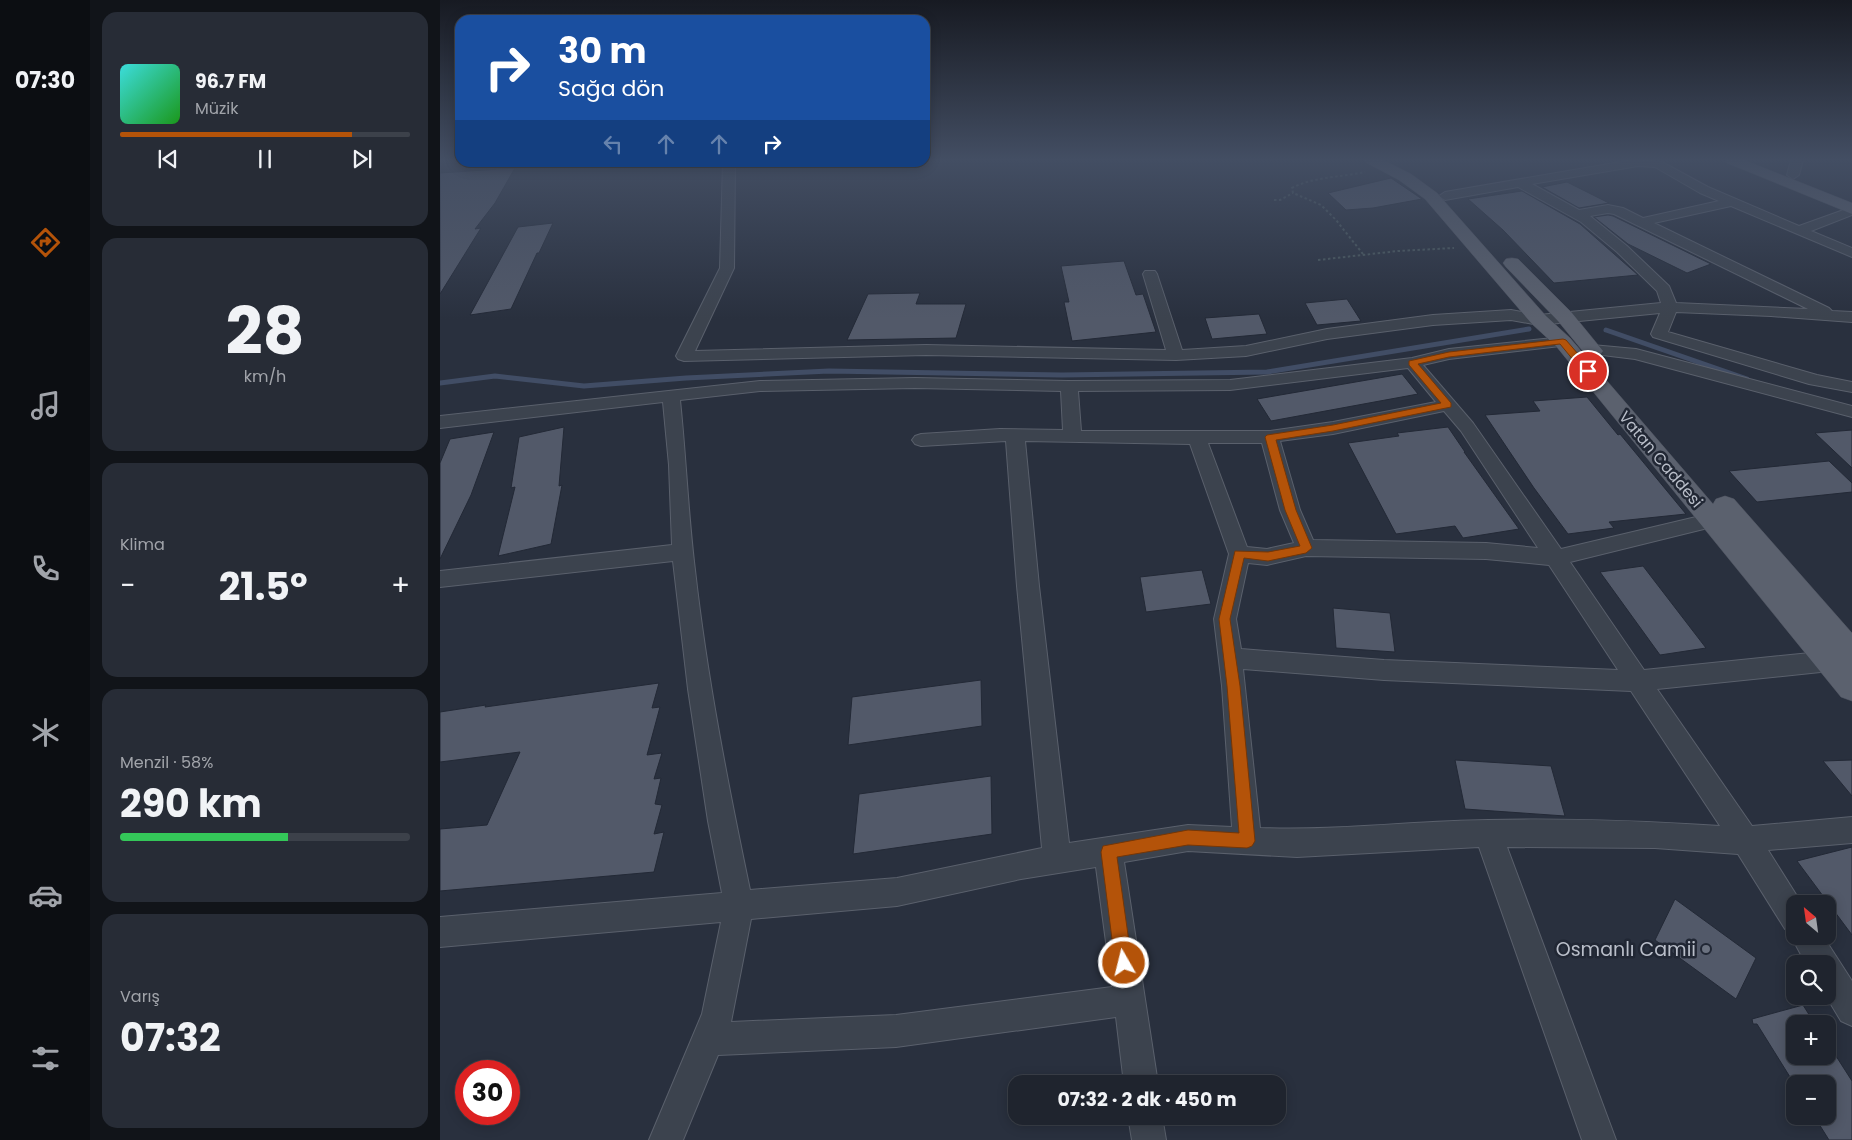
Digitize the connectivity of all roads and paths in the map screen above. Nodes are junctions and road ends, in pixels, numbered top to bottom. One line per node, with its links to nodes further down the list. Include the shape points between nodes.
1 (728, 213): 25 (street, via 727,268 684,356 926,350)
2 (1329, 213): 15 (path)
3 (1446, 213): 13 (main road, Vatan Caddesi)
4 (1462, 213): 20 (main road, Vatan Caddesi)
5 (1581, 213): 10 (street)
6 (1623, 213): 11 (street)
7 (1682, 213): 11 (street)
8 (1759, 213): 12 (street)
9 (1844, 213): 12 (street)
10 (1576, 214): 18 (street, via 1622,248 1664,289)
11 (1642, 222): 19 (street)
12 (1800, 230): 14 (street)
13 (1478, 249): 15 (path); 22 (main road, Vatan Caddesi)
14 (1852, 253)
15 (1363, 254): 16 (path)
16 (1318, 260)
17 (1150, 274): 25 (street)
18 (1670, 306): 19 (street); 20 (street); 28 (street, via 1659,334 1816,380)
19 (1833, 315): 21 (street)
20 (1565, 317): 22 (street); 24 (main road, Vatan Caddesi)
21 (1852, 317)
22 (1540, 320): 23 (main road, Vatan Caddesi); 25 (street, via 1510,315 1433,320 1328,334 1246,351)
23 (1563, 342): 26 (street, via 1449,354); 38 (main road, Vatan Caddesi)
24 (1592, 350): 31 (street, via 1636,354); 44 (main road, Vatan Caddesi)
25 (1176, 356)
26 (1412, 363): 27 (street, via 1230,384); 30 (street)
27 (1069, 386): 29 (street, via 915,383 760,386); 34 (street)
28 (1852, 387)
29 (670, 396): 32 (street); 40 (street)
30 (1447, 405): 35 (street); 42 (street, via 1467,427)
31 (1852, 412)
32 (440, 422)
33 (1016, 436): 34 (street); 37 (street); 54 (street)
34 (1072, 437): 36 (street)
35 (1270, 437): 36 (street); 39 (street, via 1290,510)
36 (1197, 438): 41 (street)
37 (921, 440)
38 (1713, 520): 42 (street); 46 (main road, Vatan Caddesi)
39 (1306, 548): 41 (street, via 1268,557); 42 (street, via 1486,551)
40 (683, 552): 43 (street); 55 (street, via 700,689)
41 (1239, 554): 45 (street, via 1224,619)
42 (1556, 558): 47 (street)
43 (440, 580)
44 (1852, 654)
45 (1230, 658): 47 (street, via 1384,670); 51 (street)
46 (1830, 661): 47 (street); 48 (main road, Vatan Caddesi)
47 (1638, 681): 52 (street)
48 (1852, 688)
49 (1852, 830): 52 (street)
50 (1488, 833): 51 (street, via 1296,843); 52 (street, via 1655,835); 66 (street)
51 (1247, 841): 53 (street, via 1188,838)
52 (1746, 841): 56 (street)
53 (1108, 852): 54 (street); 59 (street)
54 (1057, 860): 55 (street, via 897,892)
55 (739, 905): 57 (street); 61 (street, via 718,1015)
56 (1786, 905)
57 (440, 932)
58 (1836, 984): 60 (street)
59 (1129, 1000): 61 (street, via 896,1031); 62 (street)
60 (1852, 1010)
61 (708, 1039): 64 (street)
62 (1140, 1075)
63 (1146, 1125): 65 (street)
64 (666, 1140)
65 (1149, 1140)
66 (1599, 1140)

